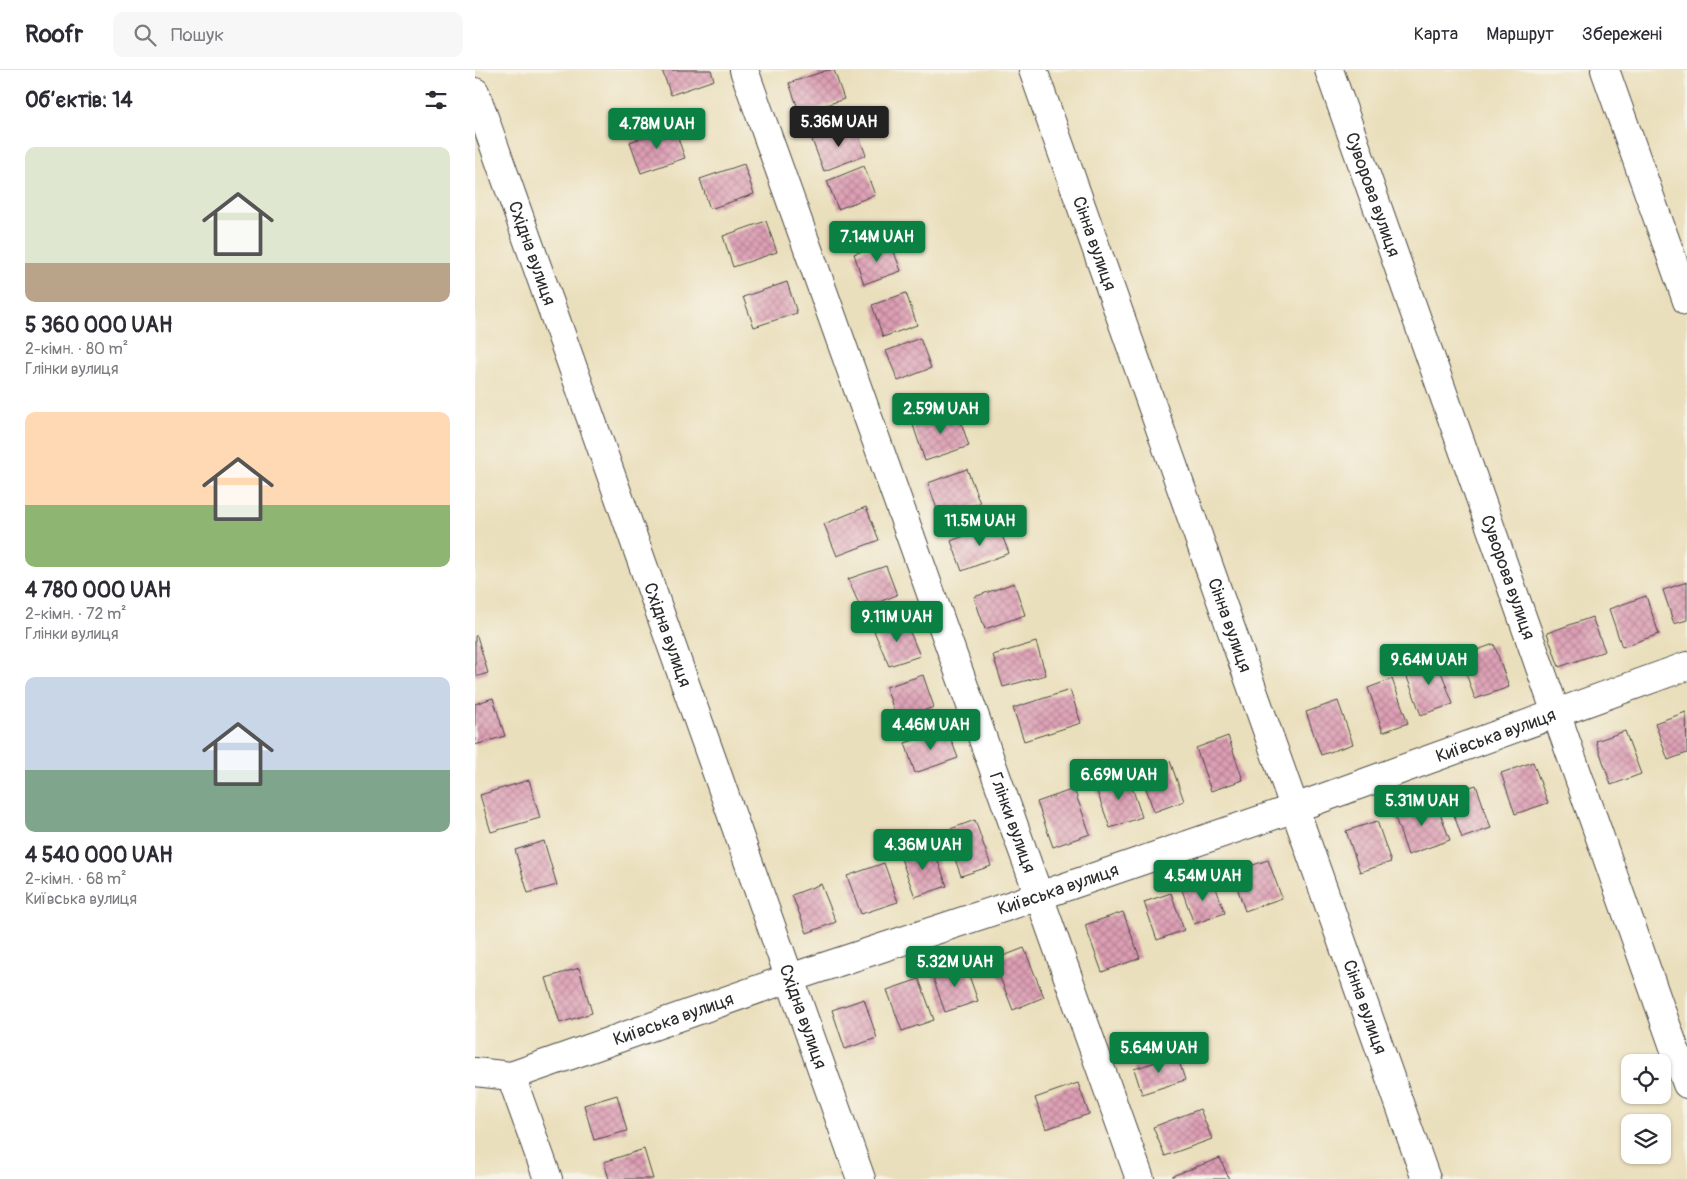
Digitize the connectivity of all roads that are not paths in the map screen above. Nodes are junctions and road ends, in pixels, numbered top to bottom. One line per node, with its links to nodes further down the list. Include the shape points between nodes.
1 (744, 70): 10 (street, Глінки вулиця)
2 (1033, 70): 9 (street, Сінна вулиця)
3 (1329, 70): 8 (street, Суворова вулиця)
4 (1605, 70): 6 (street)
5 (475, 92): 11 (street, Східна вулиця)
6 (1687, 301)
7 (1687, 666): 8 (street, Київська вулиця)
8 (1555, 713): 9 (street, Київська вулиця); 14 (street, Суворова вулиця)
9 (1295, 808): 10 (street, Київська вулиця); 18 (street, Сінна вулиця)
10 (1039, 896): 11 (street, Київська вулиця); 17 (street, Глінки вулиця)
11 (790, 978): 13 (street, Київська вулиця); 16 (street, Східна вулиця)
12 (475, 1072): 13 (street)
13 (511, 1076): 15 (street)
14 (1687, 1084)
15 (548, 1179)
16 (861, 1179)
17 (1140, 1179)
18 (1427, 1179)

